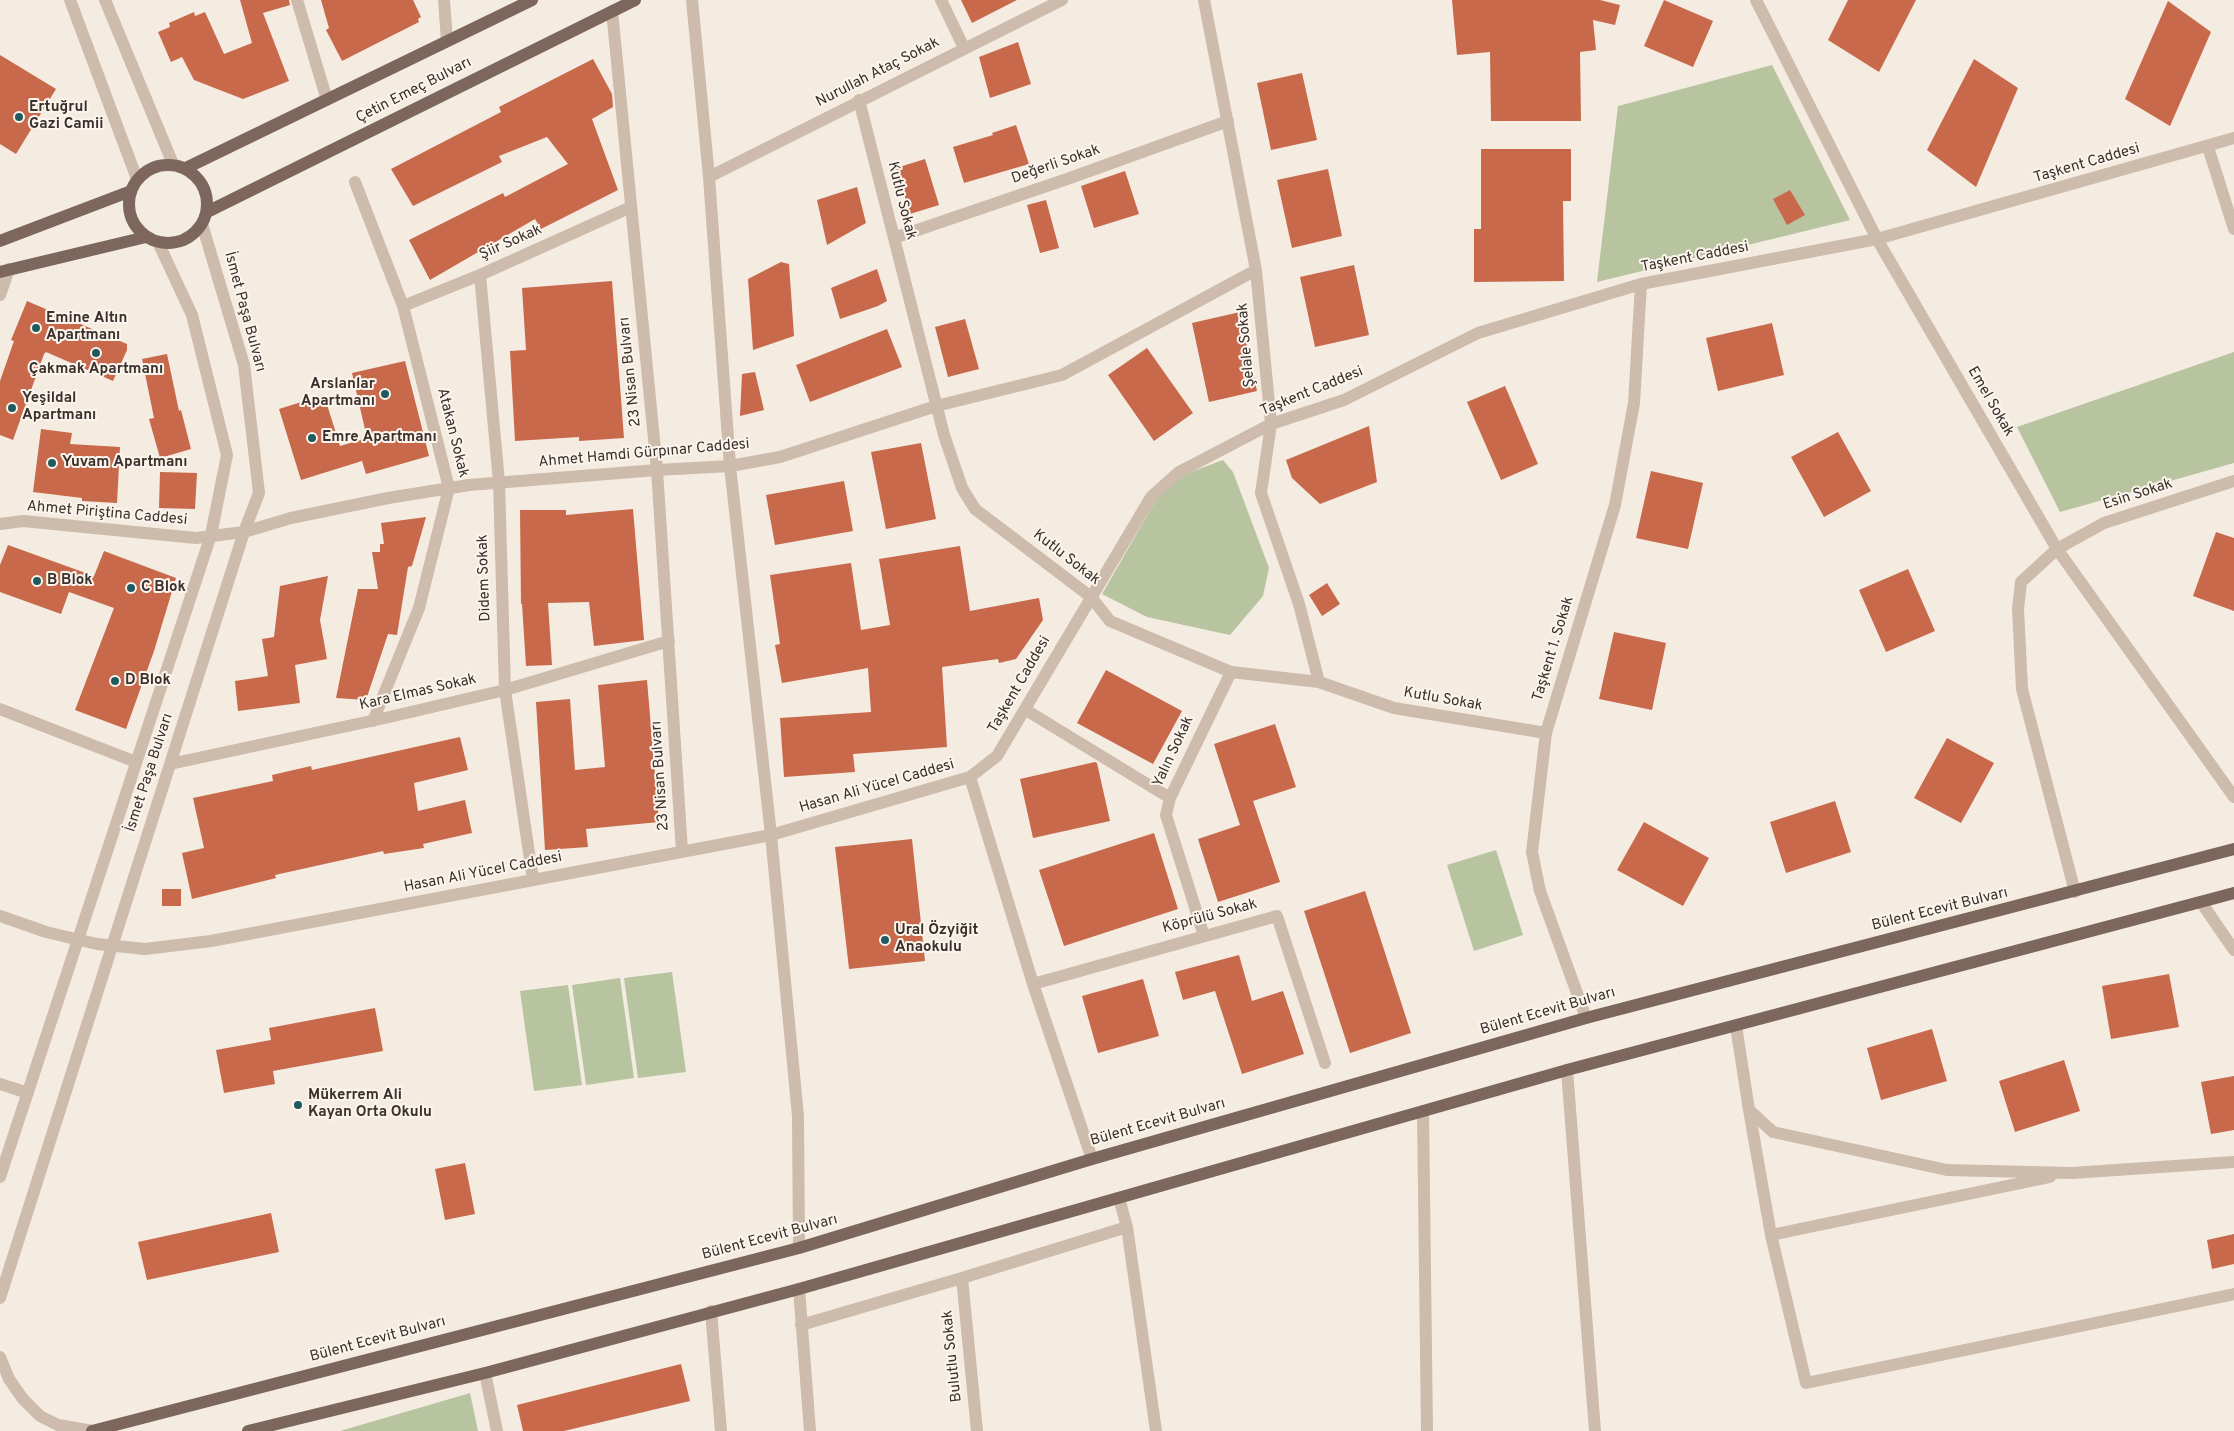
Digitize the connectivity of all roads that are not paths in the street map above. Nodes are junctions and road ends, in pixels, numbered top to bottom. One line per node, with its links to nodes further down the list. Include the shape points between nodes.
1 (70, 0): 23 (street)
2 (105, 0): 20 (street)
3 (297, 0): 15 (street)
4 (444, 0): 13 (street)
5 (532, 0): 13 (main road, Çetin Emeç Bulvarı)
6 (635, 0): 12 (main road, Çetin Emeç Bulvarı)
7 (692, 0): 22 (street)
8 (941, 0): 14 (street)
9 (1062, 0): 14 (street, Nurullah Ataç Sokak)
10 (1204, 0): 17 (street, Şelale Sokak)
11 (1756, 0): 30 (street, Emel Sokak)
12 (612, 10): 26 (street, 23 Nisan Bulvarı); 27 (main road, Çetin Emeç Bulvarı)
13 (447, 41): 15 (main road, Çetin Emeç Bulvarı)
14 (964, 48): 16 (street, Nurullah Ataç Sokak)
15 (327, 100): 21 (main road, Çetin Emeç Bulvarı)
16 (859, 100): 22 (street, Nurullah Ataç Sokak); 29 (street, Kutlu Sokak)
17 (1228, 121): 29 (street, Değerli Sokak); 33 (street, Şelale Sokak)
18 (2234, 138): 19 (street, Taşkent Caddesi)
19 (2208, 147): 28 (street); 30 (street, Taşkent Caddesi)
20 (173, 164): 21 (main road); 23 (main road, via 147,170)
21 (186, 168): 27 (main road, via 204,186 208,199)
22 (709, 177): 41 (street)
23 (137, 179): 25 (main road)
24 (355, 182): 38 (street, Atakan Sokak)
25 (130, 191): 31 (main road, via 130,217 137,228); 32 (main road)
26 (631, 207): 35 (street, Şiir Sokak); 42 (street, 23 Nisan Bulvarı)
27 (205, 218): 31 (main road, via 194,234 183,240 171,243); 47 (street, İsmet Paşa Bulvarı, via 244,366 259,493)
28 (2234, 229)
29 (894, 238): 39 (street, Kutlu Sokak)
30 (1877, 239): 36 (street, Taşkent Caddesi); 49 (street, Emel Sokak)
31 (152, 240): 34 (main road); 48 (street, İsmet Paşa Bulvarı, via 192,315 227,455)
32 (0, 241)
33 (1256, 270): 39 (street, Ahmet Hamdi Gürpınar Caddesi, via 1062,374); 40 (street, Şelale Sokak)
34 (5, 271): 37 (street)
35 (480, 275): 38 (street, Şiir Sokak); 44 (street, Didem Sokak)
36 (1641, 284): 40 (street, Taşkent Caddesi, via 1478,333 1344,400); 58 (street, Taşkent 1. Sokak, via 1634,403 1615,504)
37 (0, 295)
38 (402, 306): 45 (street, Atakan Sokak)
39 (936, 406): 41 (street, Ahmet Hamdi Gürpınar Caddesi, via 780,457); 50 (street, Kutlu Sokak, via 962,488 975,509)
40 (1271, 424): 50 (street, Taşkent Caddesi, via 1179,472 1151,497); 53 (street, Şelale Sokak, via 1261,493 1299,604)
41 (730, 466): 42 (street, Ahmet Hamdi Gürpınar Caddesi); 64 (street)
42 (657, 470): 44 (street, Ahmet Hamdi Gürpınar Caddesi); 51 (street, 23 Nisan Bulvarı)
43 (2234, 481): 49 (street, Esin Sokak, via 2104,523)
44 (499, 482): 45 (street, Ahmet Hamdi Gürpınar Caddesi); 54 (street, Didem Sokak)
45 (449, 488): 47 (street, Ahmet Hamdi Gürpınar Caddesi, via 291,518); 57 (street, Atakan Sokak, via 419,608)
46 (0, 524): 48 (street, Ahmet Piriştina Caddesi, via 23,521 196,538)
47 (244, 532): 48 (street, Ahmet Hamdi Gürpınar Caddesi); 60 (street, İsmet Paşa Bulvarı)
48 (212, 535): 59 (street, İsmet Paşa Bulvarı)
49 (2056, 549): 63 (street, Emel Sokak); 68 (street, Esin Sokak, via 2021,582 2018,609 2022,689)
50 (1091, 597): 52 (street, Kutlu Sokak, via 1110,621); 56 (street, Taşkent Caddesi)
51 (669, 641): 54 (street, Kara Elmas Sokak); 66 (street, 23 Nisan Bulvarı)
52 (1231, 672): 53 (street, Kutlu Sokak); 62 (street, Yalın Sokak)
53 (1320, 682): 58 (street, Kutlu Sokak, via 1394,708)
54 (505, 690): 57 (street, Kara Elmas Sokak); 67 (street, Didem Sokak)
55 (0, 709): 59 (street)
56 (1026, 710): 61 (street, Taşkent Caddesi, via 997,756); 62 (street)
57 (373, 721): 60 (street, Kara Elmas Sokak)
58 (1546, 733): 77 (street, Taşkent 1. Sokak, via 1532,852 1540,891)
59 (136, 762): 73 (street, İsmet Paşa Bulvarı)
60 (170, 764): 74 (street, İsmet Paşa Bulvarı)
61 (970, 777): 64 (street, Hasan Ali Yücel Caddesi); 76 (street)
62 (1170, 798): 72 (street, Yalın Sokak, via 1166,815)
63 (2234, 798)
64 (771, 834): 66 (street, Hasan Ali Yücel Caddesi); 92 (street, via 798,1116)
65 (2234, 849): 68 (main road, Bülent Ecevit Bulvarı)
66 (682, 851): 67 (street, Hasan Ali Yücel Caddesi)
67 (533, 880): 74 (street, Hasan Ali Yücel Caddesi, via 211,941 145,949)
68 (2075, 892): 77 (main road, Bülent Ecevit Bulvarı)
69 (2234, 893): 70 (main road)
70 (2201, 902): 75 (street); 78 (main road)
71 (0, 916): 73 (street, Hasan Ali Yücel Caddesi)
72 (1204, 936): 76 (street, Köprülü Sokak); 79 (street, Köprülü Sokak, via 1277,916)
73 (79, 940): 74 (street, Hasan Ali Yücel Caddesi); 82 (street, İsmet Paşa Bulvarı)
74 (112, 946): 96 (street, İsmet Paşa Bulvarı)
75 (2234, 950)
76 (1033, 984): 85 (street)
77 (1586, 1018): 85 (main road, Bülent Ecevit Bulvarı)
78 (1736, 1026): 80 (main road); 83 (street)
79 (1325, 1062)
80 (1568, 1070): 84 (main road); 109 (street)
81 (0, 1084): 82 (street)
82 (28, 1093): 88 (street, İsmet Paşa Bulvarı)
83 (1749, 1110): 87 (street, via 1773,1132 1947,1170); 91 (street)
84 (1423, 1111): 89 (main road); 108 (street)
85 (1092, 1159): 92 (main road, Bülent Ecevit Bulvarı)
86 (2234, 1162): 87 (street)
87 (2072, 1173): 91 (street)
88 (0, 1177)
89 (1119, 1198): 90 (street); 94 (main road)
90 (1127, 1227): 93 (street); 107 (street)
91 (1771, 1235): 95 (street, via 1806,1383)
92 (799, 1248): 101 (main road, Bülent Ecevit Bulvarı)
93 (962, 1278): 98 (street); 106 (street, Bulutlu Sokak)
94 (798, 1289): 97 (main road); 98 (street)
95 (2234, 1294)
96 (0, 1298)
97 (711, 1311): 100 (main road); 104 (street)
98 (801, 1325): 105 (street)
99 (0, 1357): 101 (street, via 23,1399 40,1416 58,1426)
100 (485, 1373): 102 (main road); 103 (street)
101 (92, 1431)
102 (248, 1431)
103 (497, 1431)
104 (721, 1431)
105 (810, 1431)
106 (977, 1431)
107 (1156, 1431)
108 (1427, 1431)
109 (1596, 1431)

